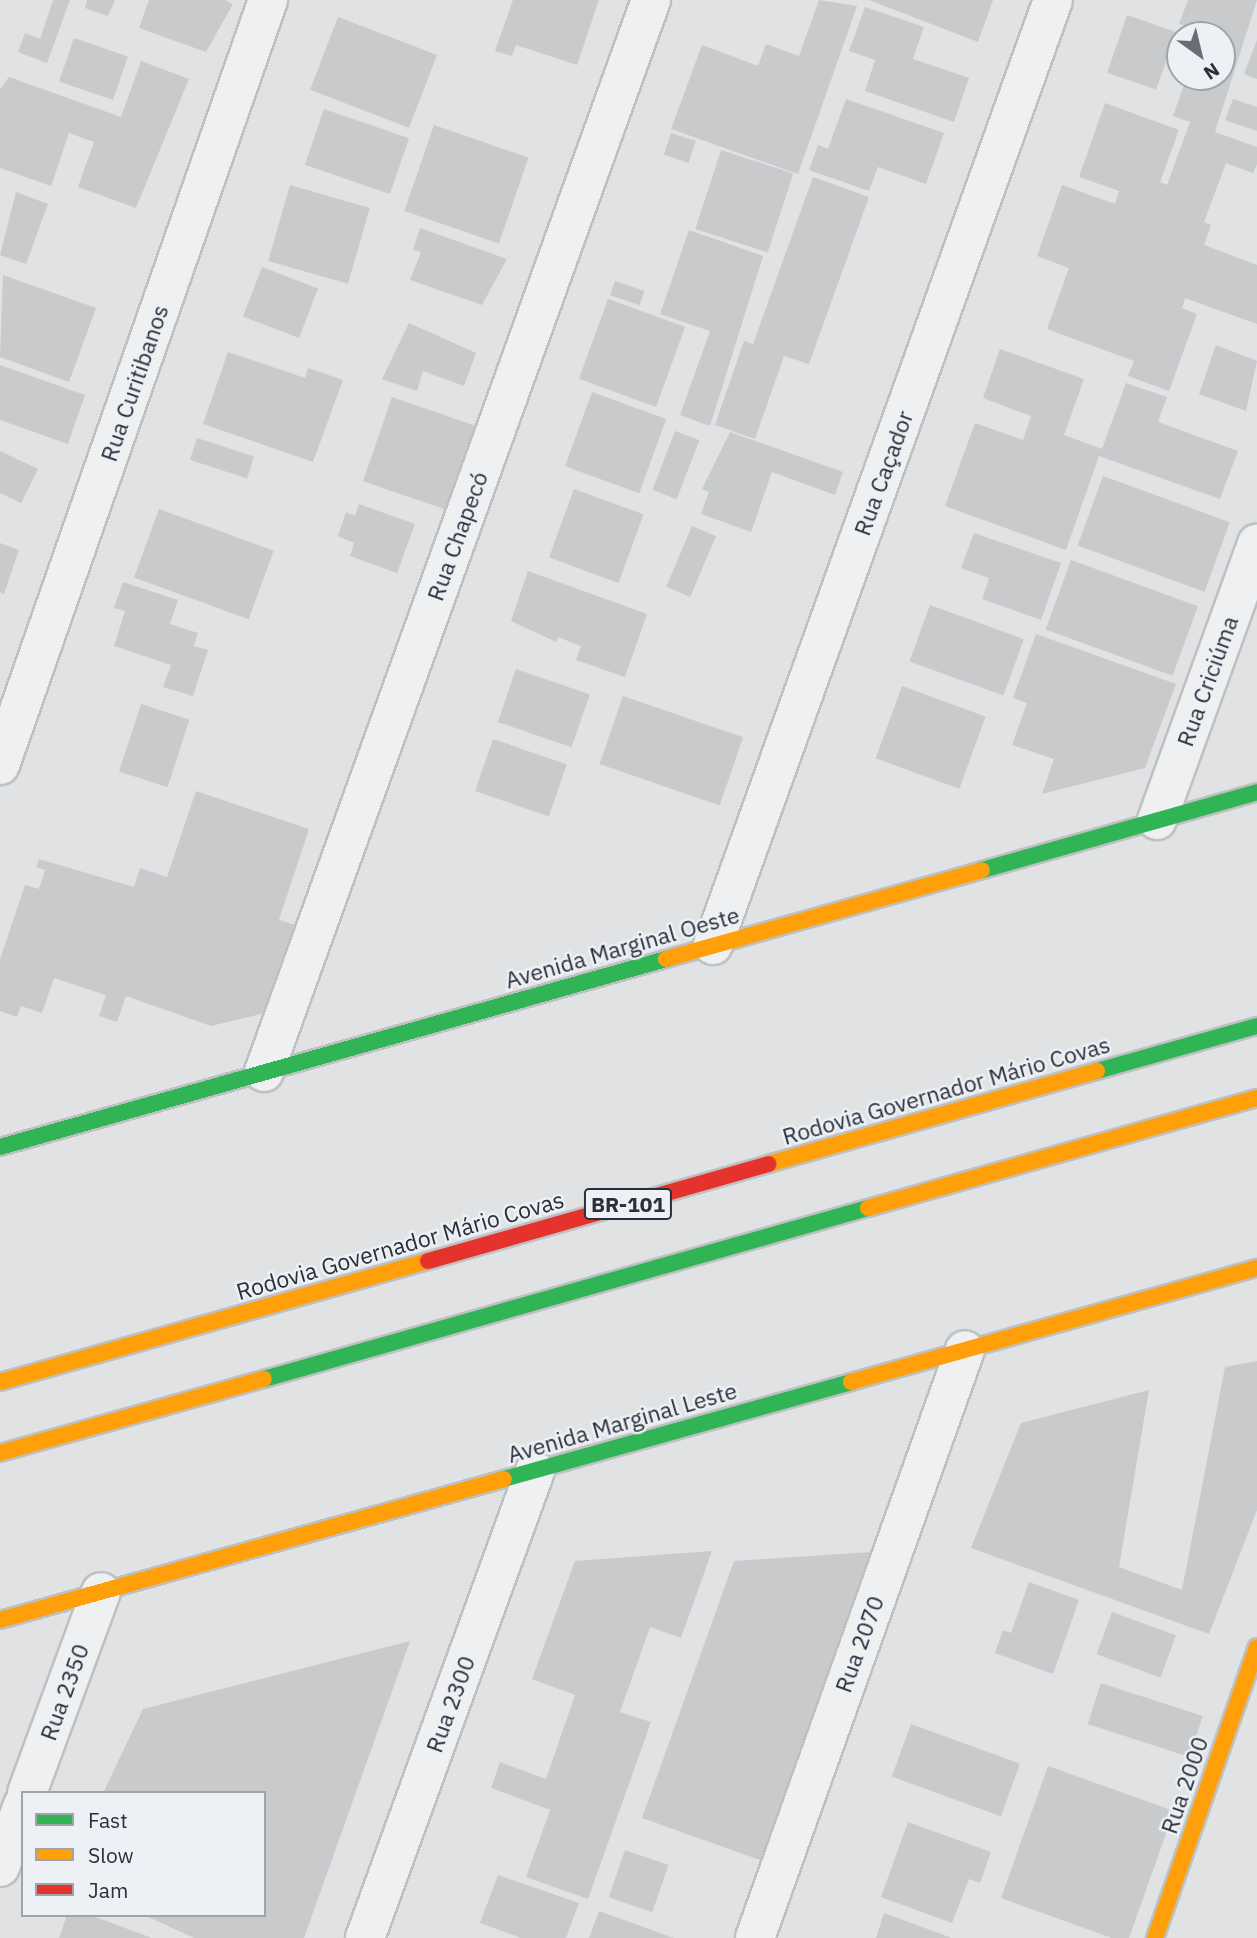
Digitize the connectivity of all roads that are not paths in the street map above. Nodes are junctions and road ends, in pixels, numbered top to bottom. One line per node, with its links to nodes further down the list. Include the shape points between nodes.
1 (268, 0): 5 (street, Rua Curitibanos)
2 (650, 0): 10 (street, Rua Chapecó)
3 (1053, 0): 8 (street, Rua Caçador)
4 (1257, 543): 7 (street, Rua Criciúma)
5 (0, 765)
6 (1257, 792): 7 (main road, Avenida Marginal Oeste)
7 (1157, 820): 8 (main road, Avenida Marginal Oeste)
8 (713, 946): 10 (main road, Avenida Marginal Oeste)
9 (1257, 1026): 15 (main road, Rodovia Governador Mário Covas / BR-101)
10 (264, 1072): 12 (main road, Avenida Marginal Oeste)
11 (1257, 1098): 16 (main road)
12 (0, 1147)
13 (1257, 1268): 14 (main road, Avenida Marginal Leste)
14 (964, 1350): 17 (main road, Avenida Marginal Leste); 25 (street, Rua 2070)
15 (0, 1382)
16 (0, 1453)
17 (535, 1471): 18 (main road, Avenida Marginal Leste); 24 (street, Rua 2300)
18 (101, 1592): 19 (main road, Avenida Marginal Leste); 21 (street, Rua 2350)
19 (0, 1620)
20 (1257, 1647): 26 (main road, Rua 2000)
21 (28, 1791)
22 (21, 1810): 23 (street)
23 (0, 1867)
24 (365, 1938)
25 (755, 1938)
26 (1155, 1938)

